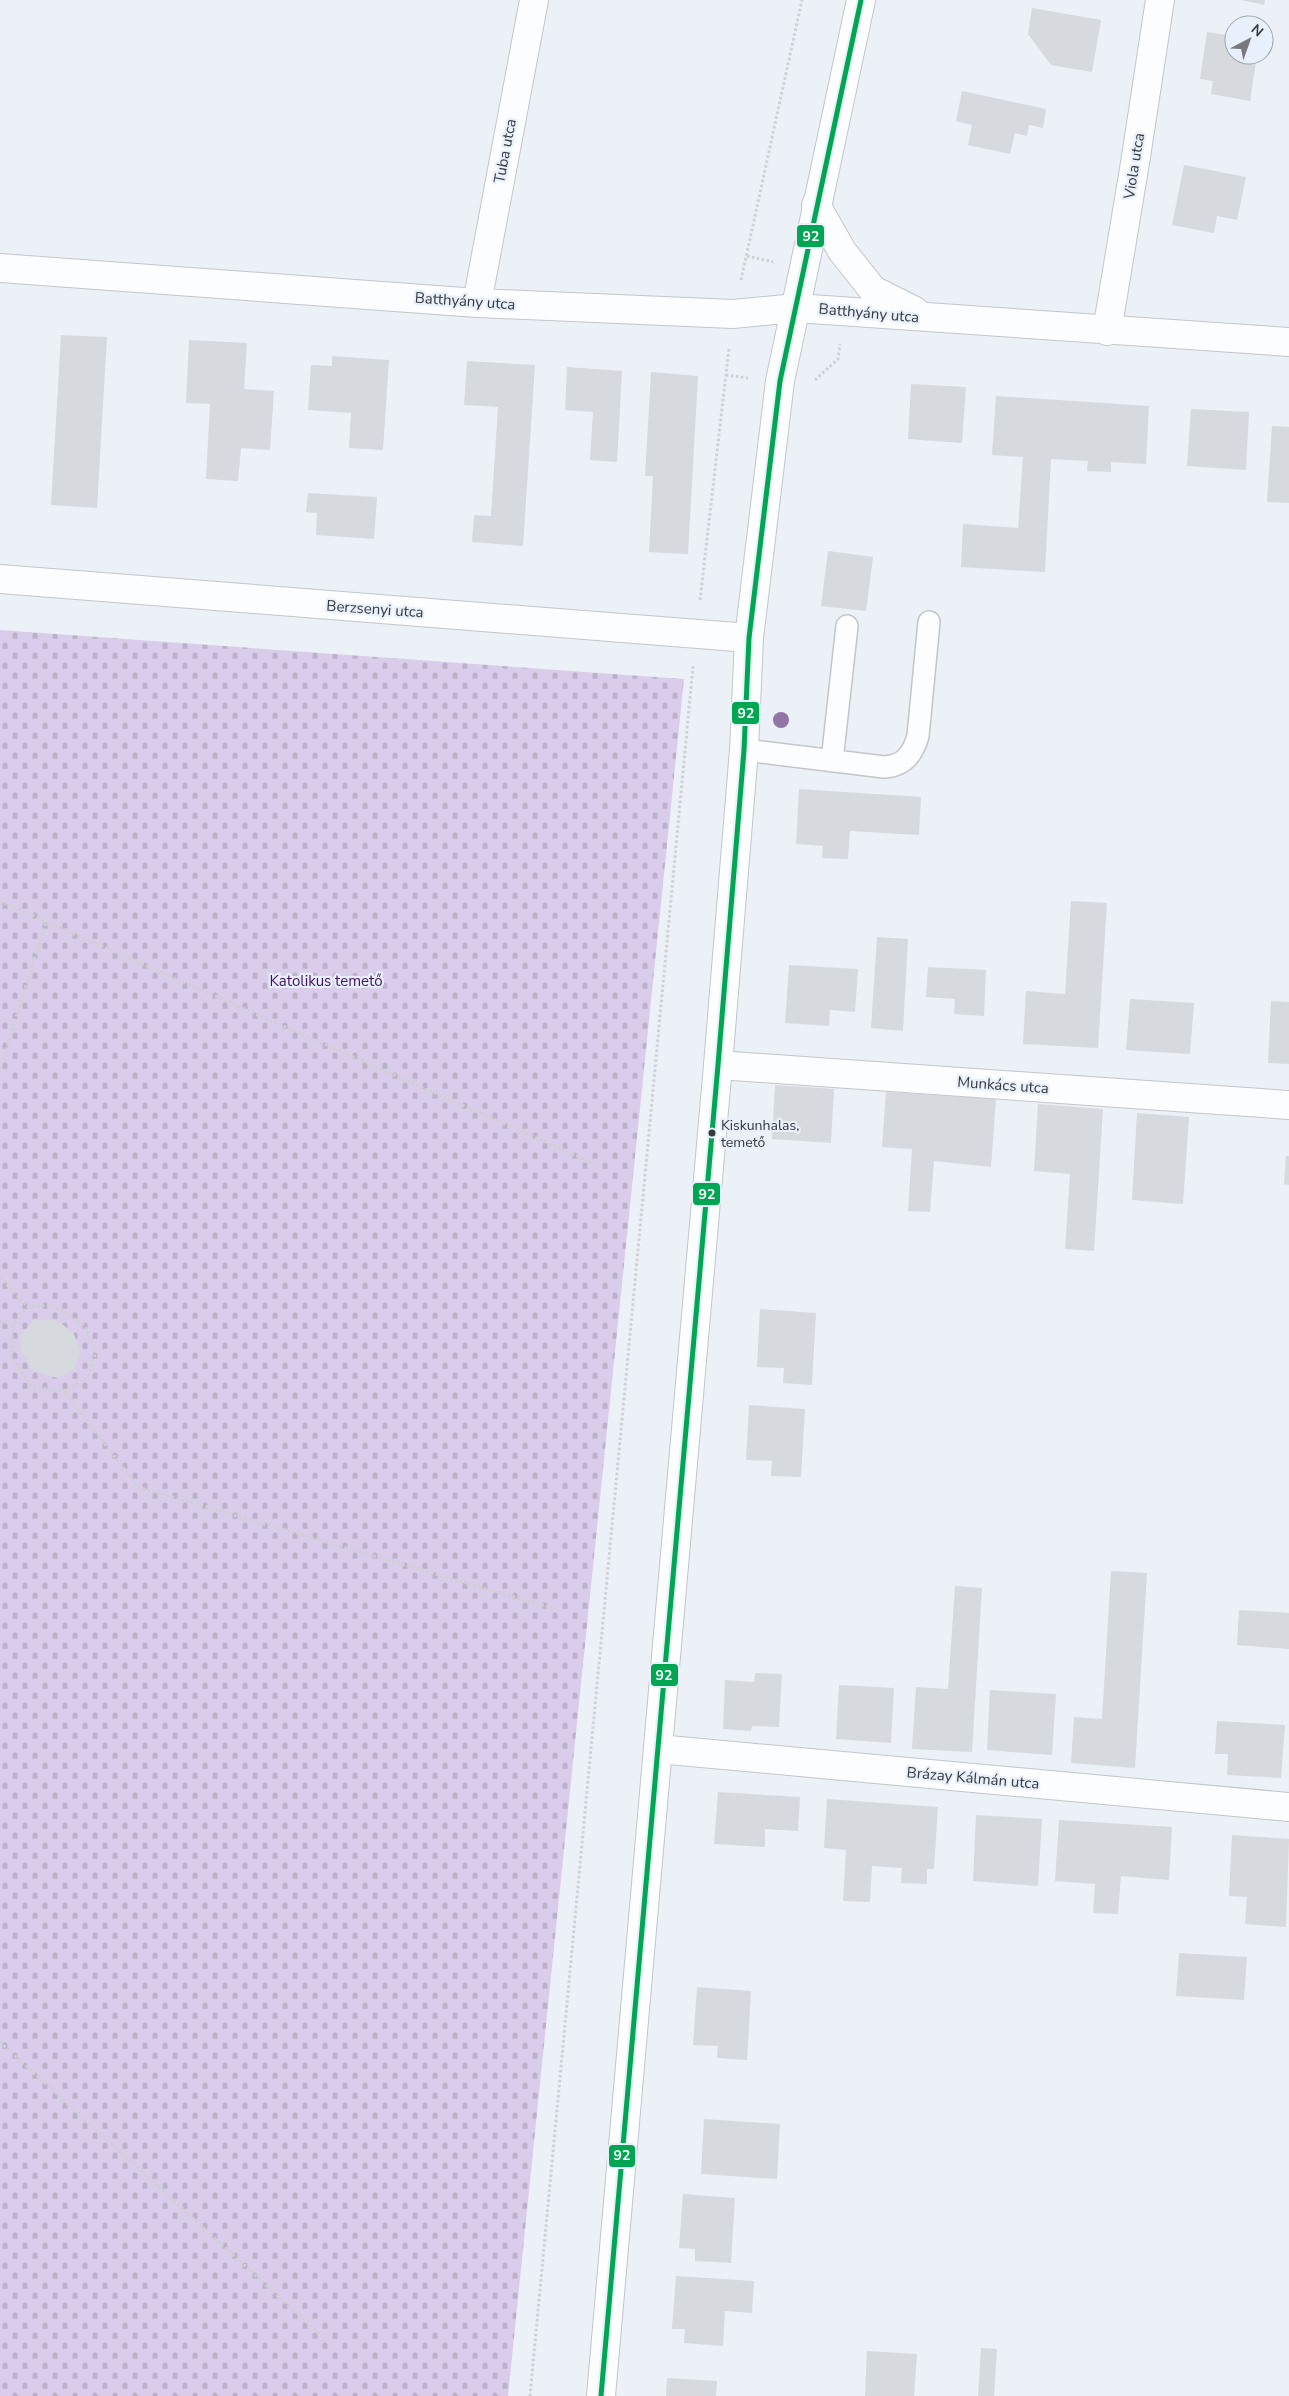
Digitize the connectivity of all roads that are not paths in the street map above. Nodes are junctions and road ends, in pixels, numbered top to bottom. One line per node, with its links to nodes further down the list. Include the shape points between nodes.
1 (534, 0): 6 (street, Tuba utca)
2 (861, 0): 4 (street)
3 (1160, 0): 9 (street, Viola utca)
4 (816, 205): 7 (street); 8 (street, Batthyány utca, via 842,251 873,290)
5 (0, 268): 6 (street, Batthyány utca)
6 (477, 303): 7 (street, Batthyány utca, via 733,314)
7 (796, 308): 8 (street, Batthyány utca); 14 (street, via 780,381)
8 (930, 318): 9 (street, Batthyány utca)
9 (1107, 331): 10 (street, Batthyány utca)
10 (1289, 342)
11 (0, 579): 14 (street, Berzsenyi utca)
12 (930, 622): 16 (lane, via 918,736 912,752 892,766)
13 (847, 626): 16 (lane)
14 (749, 638): 15 (street)
15 (744, 750): 16 (lane); 17 (street)
16 (832, 761)
17 (718, 1065): 18 (street, Munkács utca); 19 (street)
18 (1289, 1105)
19 (658, 1749): 20 (street, Brázay Kálmán utca); 21 (street)
20 (1289, 1807)
21 (601, 2396)

